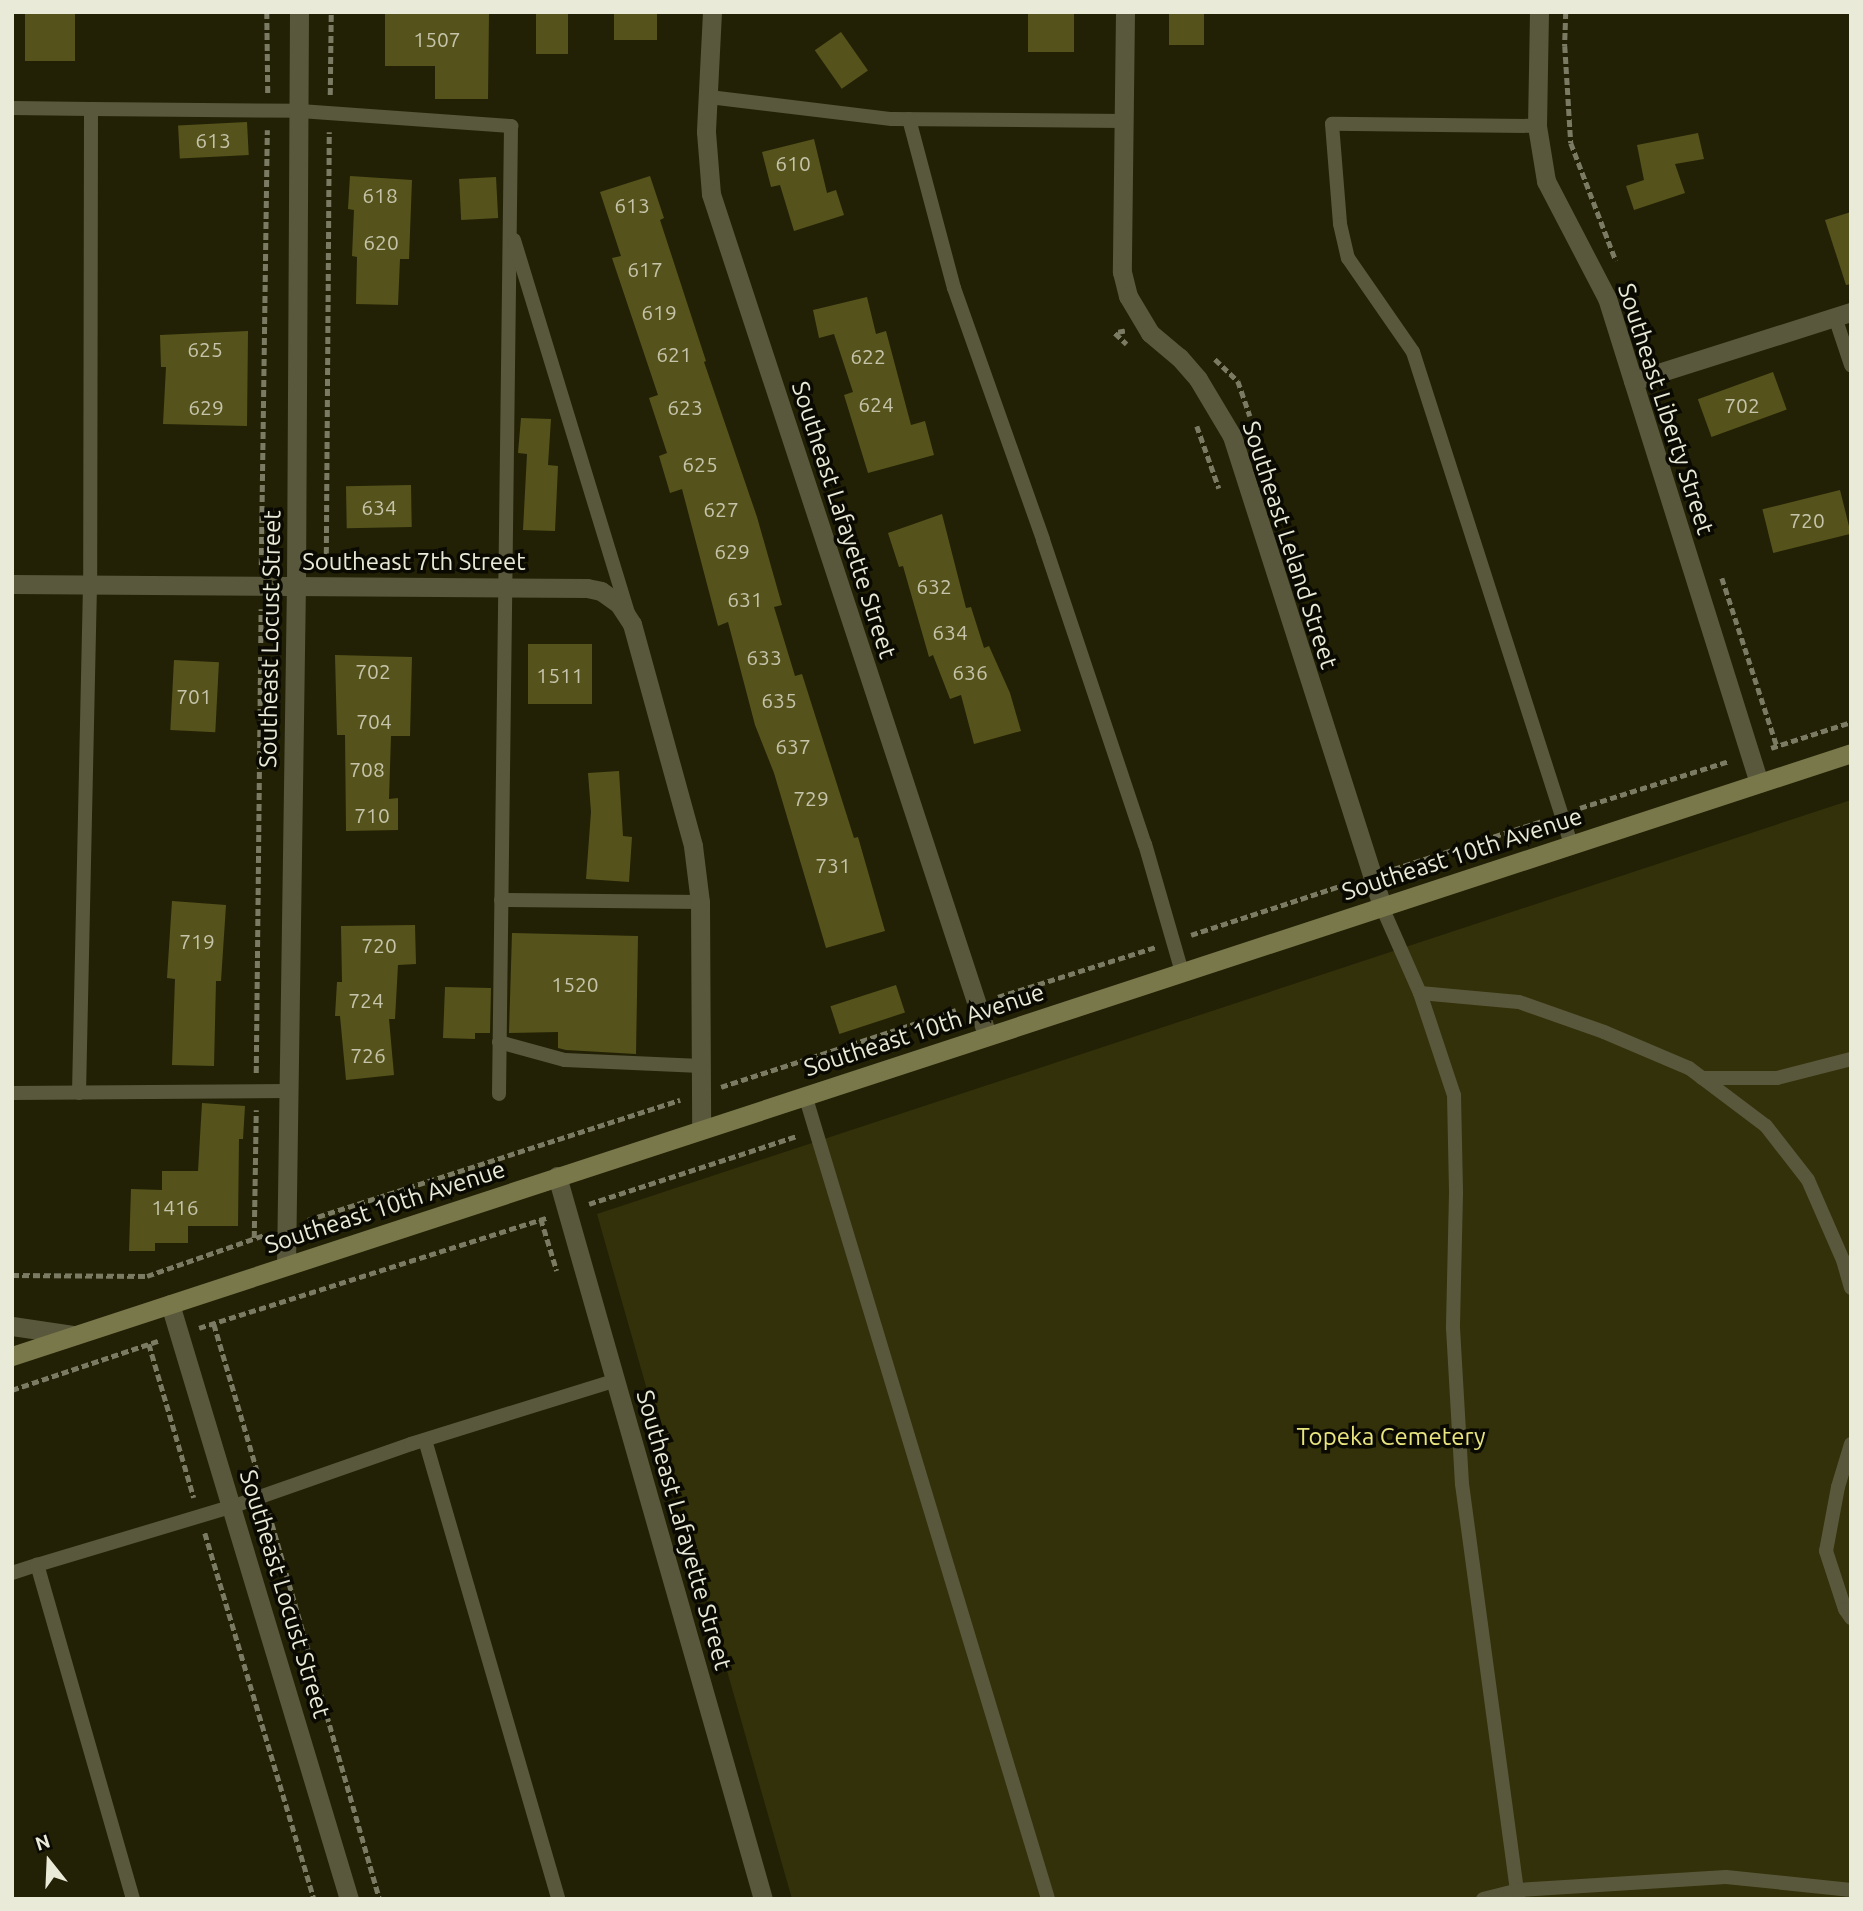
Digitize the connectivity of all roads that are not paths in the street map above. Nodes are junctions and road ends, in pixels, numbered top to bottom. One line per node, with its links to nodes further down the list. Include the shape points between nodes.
1 (299, 12): 8 (street, Southeast Locust Street)
2 (712, 12): 5 (street, Southeast Lafayette Street)
3 (1125, 12): 10 (street, Southeast Leland Street)
4 (1539, 12): 11 (street, Southeast Liberty Street)
5 (709, 97): 9 (lane); 29 (street, Southeast Lafayette Street, via 706,132 711,194)
6 (12, 108): 7 (lane)
7 (91, 110): 8 (lane); 17 (lane)
8 (300, 111): 12 (lane, via 511,126); 18 (street, Southeast Locust Street)
9 (909, 119): 10 (lane); 27 (lane, via 954,288 1145,844)
10 (1124, 121): 26 (street, Southeast Leland Street, via 1122,272 1128,296 1146,329 1198,379 1232,436)
11 (1537, 126): 15 (street, Southeast Liberty Street, via 1546,181 1607,298); 23 (lane, via 1332,124 1340,224 1348,257 1413,352)
12 (509, 225): 19 (lane); 20 (lane)
13 (1843, 314): 14 (lane); 15 (street)
14 (1851, 365)
15 (1633, 381): 22 (street, Southeast Liberty Street)
16 (12, 584): 17 (street, Southeast 7th Street)
17 (90, 585): 18 (street, Southeast 7th Street); 36 (lane)
18 (296, 586): 19 (street, Southeast 7th Street); 34 (street, Southeast Locust Street)
19 (504, 587): 20 (street, Southeast 7th Street, via 601,591 620,604); 24 (lane)
20 (632, 624): 25 (street, via 693,846)
21 (1851, 753): 22 (main road, Southeast 10th Avenue)
22 (1759, 783): 23 (main road, Southeast 10th Avenue)
23 (1571, 844): 26 (main road, Southeast 10th Avenue)
24 (501, 900): 25 (lane); 30 (lane)
25 (700, 902): 32 (street)
26 (1382, 907): 27 (main road, Southeast 10th Avenue); 28 (lane)
27 (1182, 972): 29 (main road, Southeast 10th Avenue)
28 (1420, 993): 33 (lane, via 1519,1002 1689,1068); 56 (lane, via 1454,1094 1453,1328 1462,1484)
29 (987, 1035): 38 (main road, Southeast 10th Avenue)
30 (499, 1042): 32 (lane, via 565,1060); 37 (lane)
31 (1851, 1059): 33 (lane, via 1777,1078)
32 (701, 1066): 39 (street)
33 (1702, 1078): 42 (lane, via 1766,1126 1808,1180)
34 (287, 1091): 36 (lane); 41 (street, Southeast Locust Street)
35 (12, 1093): 36 (lane)
36 (79, 1093)
37 (499, 1094)
38 (805, 1095): 39 (main road, Southeast 10th Avenue); 61 (lane)
39 (701, 1128): 40 (main road, Southeast 10th Avenue)
40 (557, 1176): 41 (main road, Southeast 10th Avenue); 47 (street, Southeast Lafayette Street)
41 (286, 1265): 43 (main road, Southeast 10th Avenue)
42 (1851, 1288)
43 (170, 1304): 45 (main road, Southeast 10th Avenue); 50 (street, Southeast Locust Street)
44 (12, 1326): 45 (street)
45 (74, 1335): 46 (main road, Southeast 10th Avenue)
46 (12, 1356)
47 (616, 1380): 48 (lane); 60 (street, Southeast Lafayette Street)
48 (425, 1440): 50 (lane); 59 (lane)
49 (1851, 1444): 53 (lane, via 1826,1551)
50 (234, 1506): 51 (lane); 58 (street, Southeast Locust Street)
51 (37, 1565): 52 (lane); 57 (lane)
52 (12, 1573)
53 (1851, 1618)
54 (1851, 1890): 55 (lane)
55 (1805, 1892): 56 (lane, via 1726,1877)
56 (1518, 1894): 62 (lane)
57 (132, 1899)
58 (349, 1899)
59 (558, 1899)
60 (763, 1899)
61 (1048, 1899)
62 (1483, 1899)

